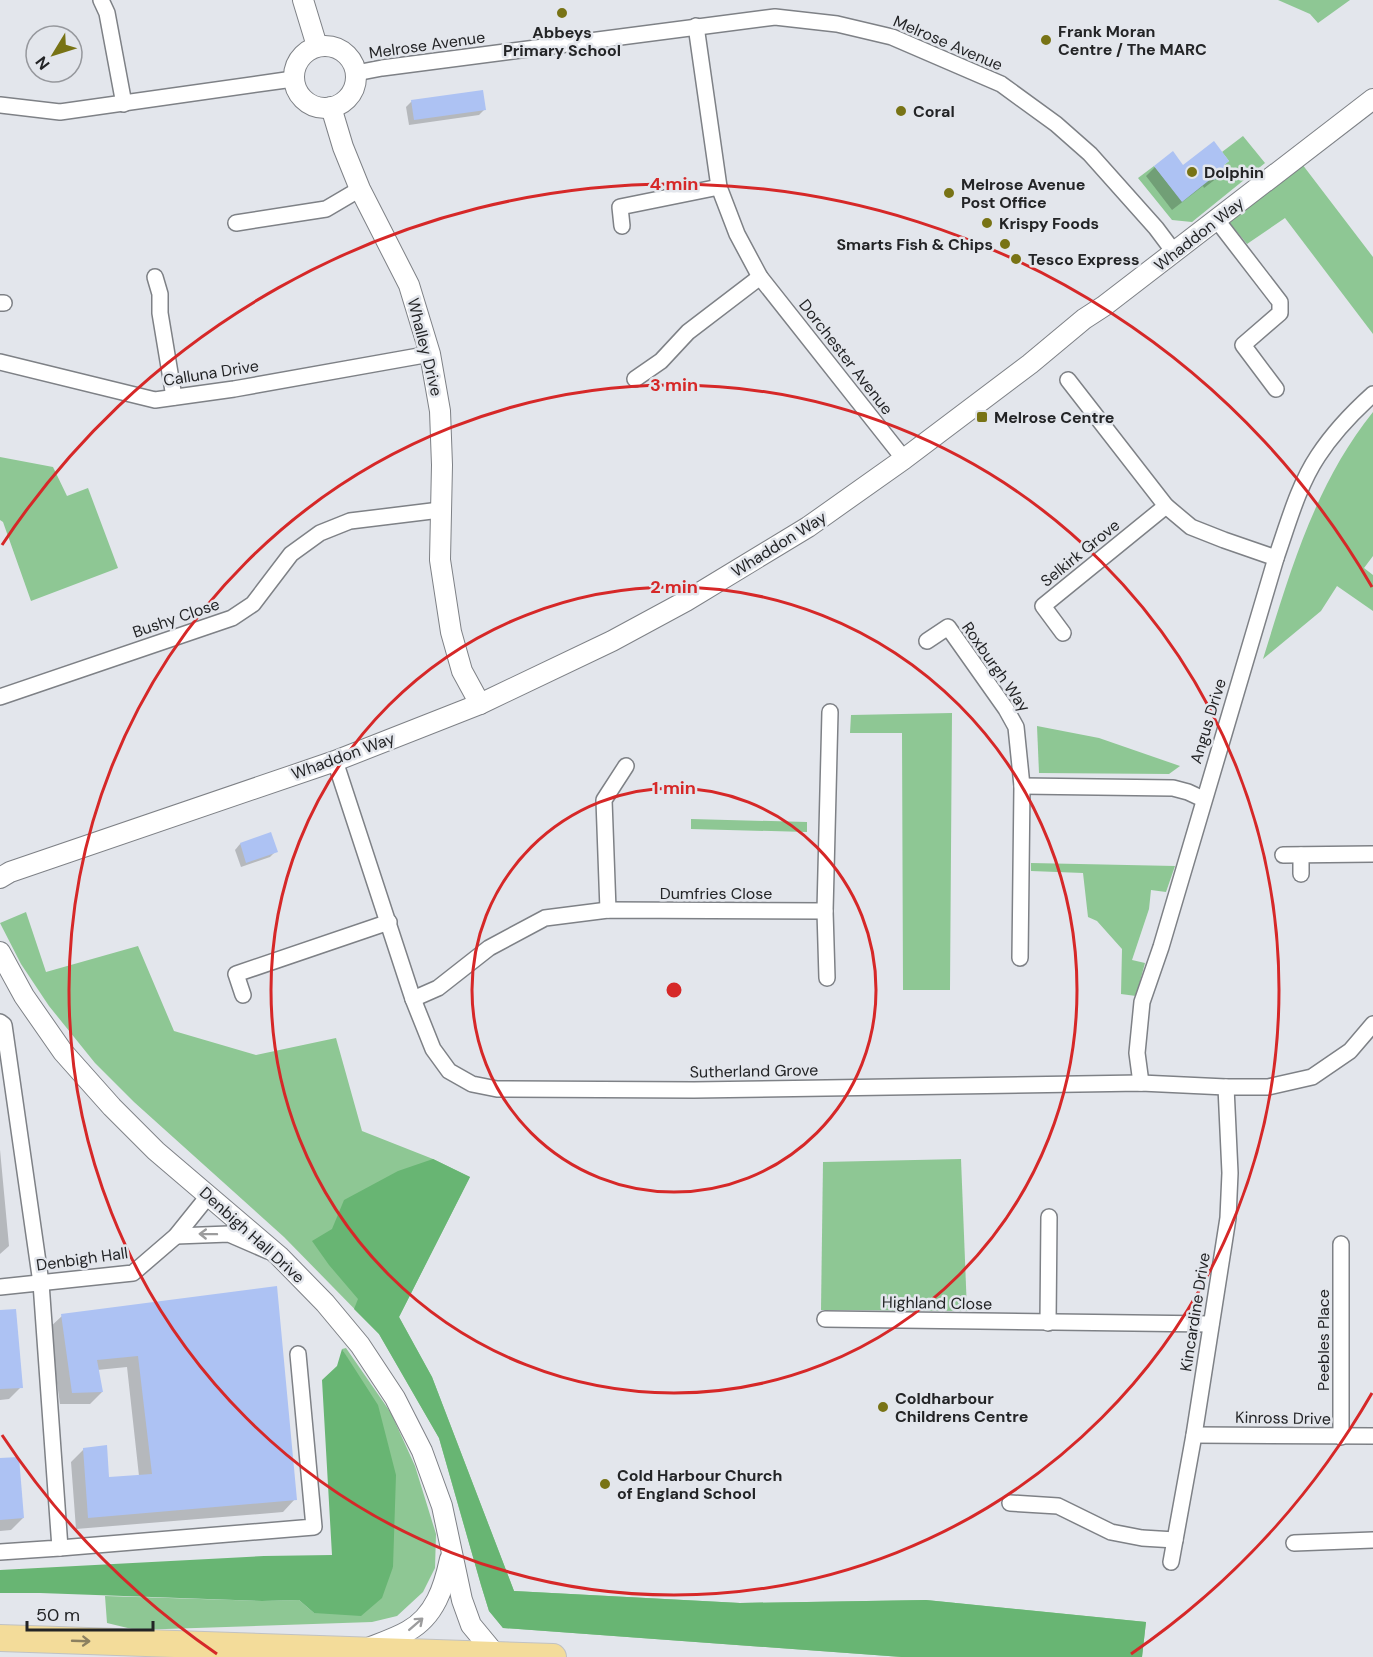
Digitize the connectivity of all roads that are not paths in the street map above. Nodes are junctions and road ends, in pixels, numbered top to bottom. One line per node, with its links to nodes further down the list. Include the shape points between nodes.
1 (101, 0): 8 (street, via 107,13)
2 (303, 0): 4 (street)
3 (696, 26): 5 (street, Melrose Avenue); 11 (street, Dorchester Avenue); 16 (street, Melrose Avenue, via 775,17 837,24 892,37 1001,84 1090,154)
4 (317, 46): 5 (street, via 328,45 347,54); 6 (street, via 302,55)
5 (356, 73): 10 (street, via 347,99)
6 (293, 79): 8 (street); 10 (street, via 296,90 310,105)
7 (1373, 99): 13 (street, Whaddon Way)
8 (124, 104): 9 (street, via 60,112)
9 (0, 105)
10 (331, 107): 12 (street, Whalley Drive)
11 (719, 187): 15 (street, via 620,207); 18 (street, Dorchester Avenue)
12 (360, 189): 14 (street, via 326,209); 19 (street, Whalley Drive, via 409,285)
13 (1216, 219): 16 (street, Whaddon Way); 23 (street, via 1280,302 1280,313 1243,345)
14 (236, 224)
15 (622, 226)
16 (1174, 252): 26 (street, Whaddon Way)
17 (154, 277): 25 (street, via 160,294)
18 (759, 277): 21 (street, via 688,332 661,362); 26 (street, Dorchester Avenue)
19 (430, 354): 25 (street, Calluna Drive); 28 (street, Whalley Drive, via 440,411)
20 (0, 362): 25 (street, Calluna Drive, via 155,399)
21 (635, 379)
22 (1068, 380): 27 (street)
23 (1276, 389)
24 (1373, 394): 29 (street, Angus Drive, via 1354,410 1318,456)
25 (174, 397)
26 (904, 459): 33 (street, Whaddon Way, via 808,527 686,601)
27 (1166, 506): 29 (street, via 1191,527); 30 (street, Selkirk Grove, via 1043,606)
28 (440, 510): 32 (street, Bushy Close, via 350,521 320,533 291,554 253,604 232,618); 33 (street, Whalley Drive, via 440,560 451,632 462,671)
29 (1276, 558): 38 (street, Angus Drive)
30 (1063, 633)
31 (927, 641): 37 (street, Roxburgh Way, via 948,627 1006,709 1016,727)
32 (0, 697)
33 (480, 704): 35 (street, Whaddon Way)
34 (830, 712): 45 (street)
35 (335, 761): 43 (street, Whaddon Way); 46 (street, Sutherland Grove)
36 (626, 766): 44 (street, via 604,800)
37 (1022, 786): 38 (street, via 1173,788); 48 (street, Roxburgh Way)
38 (1203, 799): 54 (street, Angus Drive, via 1142,1002 1137,1053)
39 (1373, 854): 41 (street)
40 (1283, 855): 41 (street)
41 (1301, 855): 42 (street)
42 (1301, 874)
43 (0, 878)
44 (608, 910): 45 (street, Dumfries Close); 51 (street, Dumfries Close, via 545,918 489,948 438,988)
45 (825, 910): 49 (street)
46 (389, 922): 50 (street, via 236,974); 51 (street, Sutherland Grove)
47 (0, 952): 56 (street, Denbigh Hall Drive, via 24,996 63,1052 148,1143)
48 (1020, 958)
49 (827, 978)
50 (243, 995)
51 (413, 999): 54 (street, Sutherland Grove, via 434,1049 449,1071 472,1084 496,1089)
52 (0, 1022): 61 (street, via 4,1025)
53 (1373, 1024): 55 (street, Sutherland Grove, via 1350,1051 1312,1077 1268,1087)
54 (1140, 1083): 55 (street, Sutherland Grove)
55 (1226, 1087): 65 (street, Kincardine Drive, via 1228,1218)
56 (209, 1195): 58 (street, Denbigh Hall); 60 (street, Denbigh Hall Drive)
57 (1049, 1218): 64 (street)
58 (176, 1236): 60 (street, one-way to 58, via 229,1234); 61 (street, Denbigh Hall, via 133,1273)
59 (1341, 1244): 69 (street, Peebles Place)
60 (279, 1256): 75 (street, Denbigh Hall Drive, via 360,1345 395,1398 422,1450 442,1506)
61 (41, 1283): 62 (street, Denbigh Hall); 74 (street)
62 (0, 1287)
63 (825, 1319): 64 (street, Highland Close)
64 (1048, 1323): 65 (street, Highland Close)
65 (1211, 1324): 67 (street, Kincardine Drive)
66 (298, 1354): 74 (street, via 314,1527)
67 (1194, 1435): 69 (street, Kinross Drive); 71 (street, Kincardine Drive)
68 (1373, 1436): 69 (street, Kinross Drive)
69 (1341, 1437)
70 (1010, 1503): 71 (street, via 1058,1506 1111,1532)
71 (1175, 1540): 77 (street, Kincardine Drive)
72 (1373, 1540): 73 (street)
73 (1294, 1543)
74 (60, 1548): 76 (street)
75 (452, 1551): 79 (street, Denbigh Hall Drive, one-way to 75, via 410,1631 429,1613 444,1587); 80 (street, Denbigh Hall Drive, via 471,1625)
76 (0, 1552)
77 (1171, 1562)
78 (11, 1639): 79 (highway, one-way to 79)
79 (364, 1650): 80 (highway)
80 (495, 1654): 81 (highway)
81 (553, 1657)

